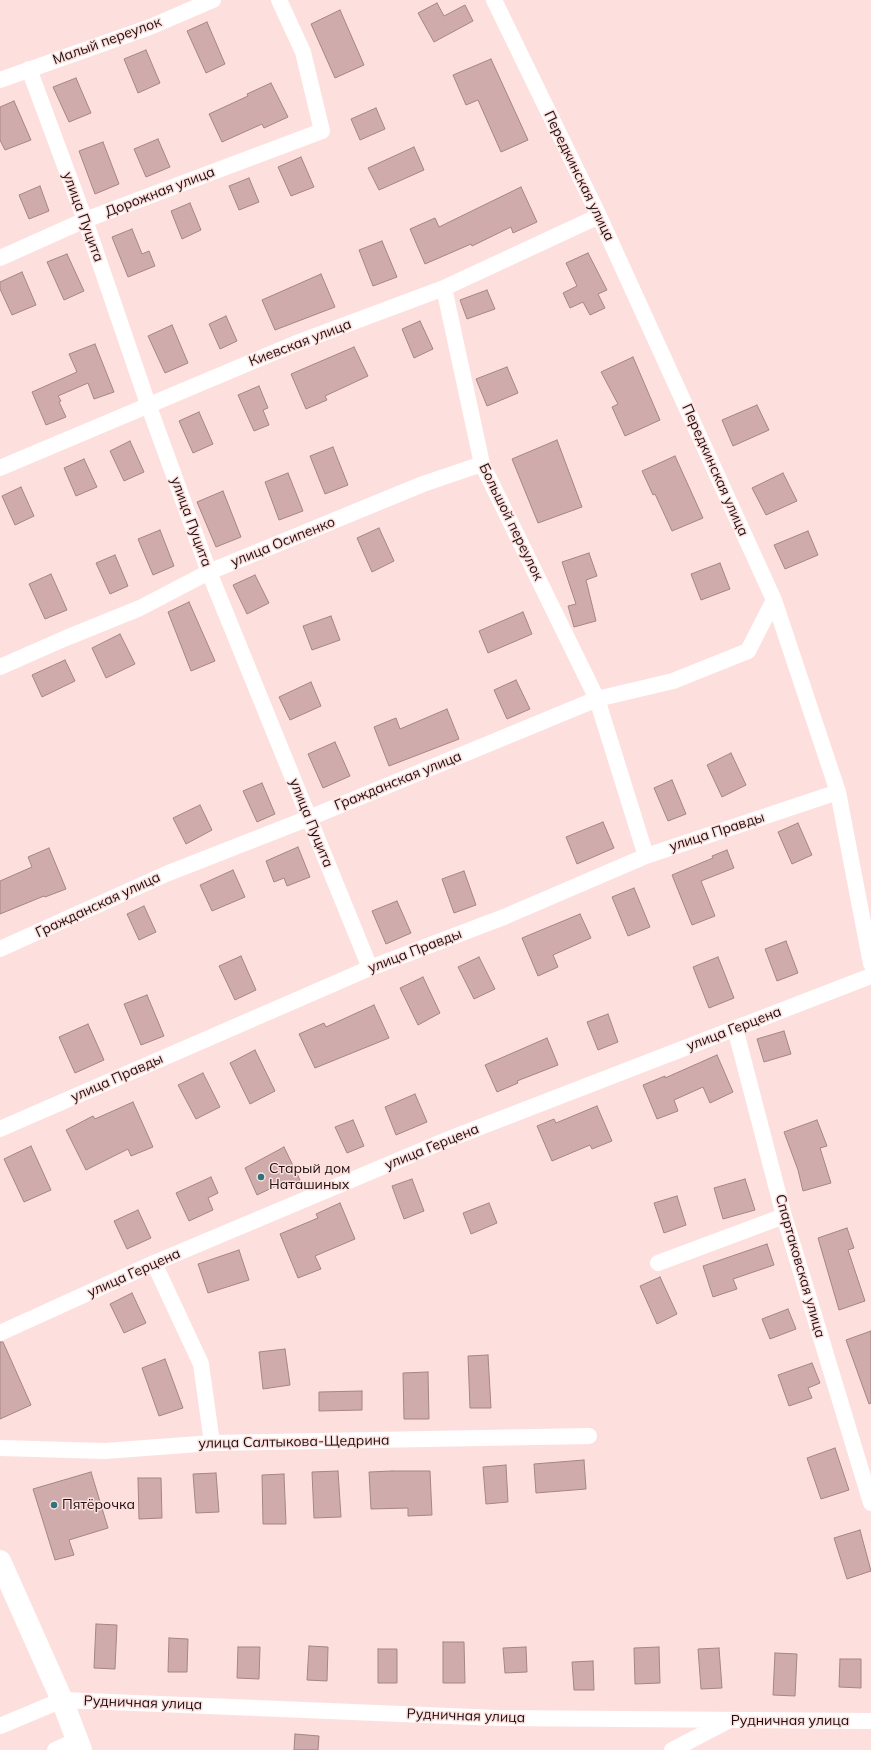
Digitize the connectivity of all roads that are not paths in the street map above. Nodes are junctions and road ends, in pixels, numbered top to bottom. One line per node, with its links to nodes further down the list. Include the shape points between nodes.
1 (213, 0): 4 (street, Малый переулок, via 150,27)
2 (279, 0): 7 (street, Дорожная улица, via 303,52 322,131)
3 (494, 0): 6 (street, Передкинская улица)
4 (29, 69): 5 (street, Малый переулок); 7 (street, улица Пуцита)
5 (0, 80)
6 (599, 216): 9 (street, Киевская улица); 14 (street, Передкинская улица)
7 (85, 220): 8 (street, Дорожная улица); 10 (street, улица Пуцита)
8 (0, 258)
9 (444, 288): 10 (street, Киевская улица, via 294,344); 11 (street, Большой переулок)
10 (148, 404): 12 (street, Киевская улица); 13 (street, улица Пуцита)
11 (482, 464): 13 (street, улица Осипенко, via 423,484); 16 (street, Большой переулок)
12 (0, 468)
13 (210, 572): 15 (street, улица Осипенко, via 140,608); 18 (street, улица Пуцита)
14 (774, 600): 16 (street, Гражданская улица, via 748,651 673,681); 17 (street, Передкинская улица)
15 (0, 667)
16 (597, 699): 18 (street, Гражданская улица); 19 (street, Большой переулок)
17 (838, 792): 19 (street, улица Правды); 21 (street, Передкинская улица)
18 (309, 818): 20 (street, Гражданская улица, via 166,874); 22 (street, улица Пуцита)
19 (646, 856): 22 (street, улица Правды, via 504,917)
20 (0, 949)
21 (871, 964)
22 (370, 968): 25 (street, улица Правды)
23 (871, 976): 24 (street, улица Герцена)
24 (735, 1028): 26 (street, Спартаковская улица); 27 (street, улица Герцена, via 444,1141)
25 (0, 1129)
26 (784, 1216): 28 (street); 33 (street, Спартаковская улица)
27 (154, 1263): 29 (street, улица Герцена); 31 (street, via 200,1364)
28 (658, 1263)
29 (0, 1333)
30 (589, 1436): 31 (street, улица Салтыкова-Щедрина)
31 (212, 1443): 32 (street, улица Салтыкова-Щедрина, via 105,1451)
32 (0, 1448)
33 (871, 1503)
34 (0, 1561): 35 (street)
35 (62, 1700): 36 (street, Рудничная улица, via 498,1718); 38 (street); 39 (street)
36 (730, 1720): 37 (street, Рудничная улица); 41 (street)
37 (871, 1721)
38 (0, 1726)
39 (79, 1745): 40 (street)
40 (55, 1750)
41 (672, 1750)

